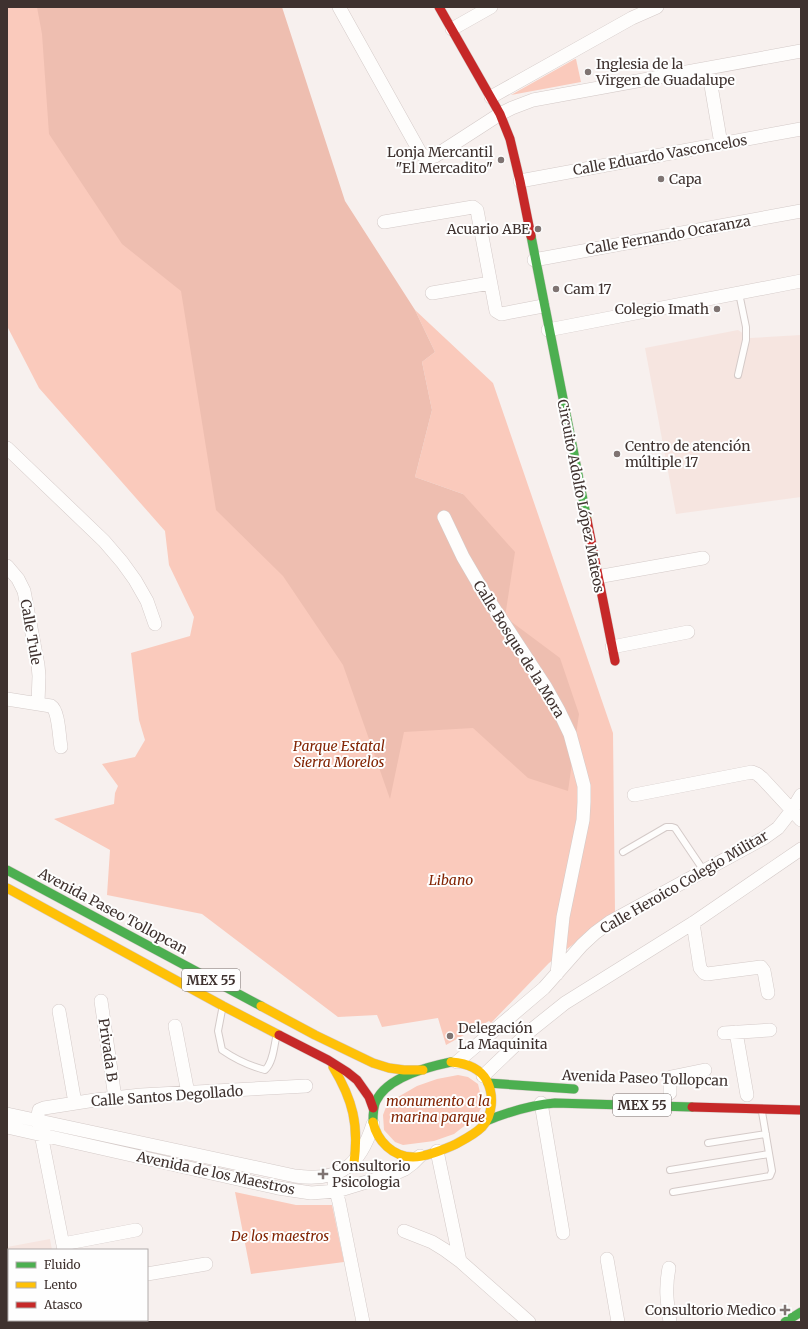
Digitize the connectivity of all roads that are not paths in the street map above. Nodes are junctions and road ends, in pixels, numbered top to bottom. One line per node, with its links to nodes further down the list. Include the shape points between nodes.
1 (339, 7): 9 (street, via 424,156 435,156)
2 (439, 7): 5 (main road, Circuito Adolfo López Mateos)
3 (491, 7): 5 (street)
4 (657, 7): 8 (street, via 632,18)
5 (452, 29): 8 (main road, Circuito Adolfo López Mateos)
6 (801, 51): 7 (street)
7 (708, 68): 9 (street, via 545,97); 11 (street)
8 (490, 97): 9 (main road, Circuito Adolfo López Mateos)
9 (500, 114): 12 (main road, Circuito Adolfo López Mateos, via 510,139)
10 (801, 130): 11 (street, Calle Eduardo Vasconcelos)
11 (721, 144): 12 (street, Calle Eduardo Vasconcelos)
12 (520, 181): 15 (main road, Circuito Adolfo López Mateos)
13 (801, 211): 15 (street, Calle Fernando Ocaranza)
14 (384, 222): 17 (street, via 474,207 477,210)
15 (534, 260): 20 (main road, Circuito Adolfo López Mateos)
16 (801, 281): 19 (street)
17 (490, 283): 18 (street); 20 (street, via 496,311 501,314)
18 (432, 293)
19 (739, 293): 21 (street); 22 (lane, via 746,340)
20 (543, 306): 21 (main road, Circuito Adolfo López Mateos)
21 (548, 330): 27 (main road, Circuito Adolfo López Mateos)
22 (738, 375)
23 (7, 448): 28 (street, via 104,541 122,562 143,594)
24 (444, 517): 44 (street, Calle Bosque de la Mora, via 463,557 559,711 570,734 584,786 583,820 564,917)
25 (703, 558): 27 (street)
26 (7, 566): 33 (street, Calle Tule, via 24,591 38,665)
27 (597, 577): 30 (main road, Circuito Adolfo López Mateos)
28 (155, 624)
29 (688, 632): 30 (street)
30 (612, 647): 31 (main road, Circuito Adolfo López Mateos)
31 (615, 661)
32 (7, 699): 33 (street)
33 (38, 704): 34 (street, via 55,709)
34 (61, 747)
35 (634, 795): 37 (street, via 752,772 762,778)
36 (801, 795): 37 (street, Calle Heroico Colegio Militar)
37 (796, 815): 41 (street, Calle Heroico Colegio Militar, via 764,838)
38 (801, 848): 43 (street)
39 (623, 852): 41 (lane, via 672,827)
40 (7, 870): 54 (main road, Avenida Paseo Tollopcan / MEX 55, via 335,1045 389,1068)
41 (704, 871): 44 (street, Calle Heroico Colegio Militar, via 610,922 582,945)
42 (7, 888): 47 (main road, MEX 55)
43 (693, 923): 45 (street, via 700,968 704,973 761,967); 56 (street, via 565,1003 530,1030)
44 (557, 974): 53 (street, Calle Heroico Colegio Militar)
45 (768, 993)
46 (101, 1001): 62 (street, Privada B)
47 (223, 1006): 51 (main road, MEX 55); 51 (lane, via 218,1031 222,1050 243,1062 265,1070)
48 (59, 1011): 64 (street)
49 (175, 1026): 59 (street)
50 (770, 1030): 61 (street, via 730,1032)
51 (277, 1034): 52 (main road, MEX 55)
52 (328, 1060): 65 (main road, MEX 55, via 357,1080); 79 (main road, via 345,1087 353,1106 357,1137)
53 (457, 1062): 54 (main road); 56 (main road, via 478,1070)
54 (423, 1070): 65 (main road, via 388,1086 381,1092)
55 (705, 1070): 60 (street, via 672,1077)
56 (486, 1079): 58 (main road, Avenida Paseo Tollopcan, via 548,1088); 70 (main road, via 491,1106)
57 (306, 1086): 59 (street, Calle Santos Degollado)
58 (586, 1090)
59 (188, 1093): 62 (street, Calle Santos Degollado)
60 (670, 1093)
61 (746, 1095)
62 (115, 1098): 64 (street, Calle Santos Degollado)
63 (541, 1103): 66 (main road, Avenida Paseo Tollopcan / MEX 55); 70 (main road, Avenida Paseo Tollopcan / MEX 55, via 515,1109); 86 (street)
64 (74, 1104): 69 (street, Calle Santos Degollado, via 41,1109 38,1112)
65 (374, 1108): 71 (main road)
66 (762, 1109): 67 (main road, Avenida Paseo Tollopcan / MEX 55); 74 (lane)
67 (801, 1110)
68 (7, 1114): 69 (street, Avenida de los Maestros)
69 (39, 1120): 73 (street); 81 (street, Avenida de los Maestros, via 295,1176)
70 (486, 1121): 76 (main road, via 475,1134)
71 (373, 1124): 78 (main road, via 378,1138 388,1149 405,1156); 79 (street, Avenida de los Maestros, via 368,1141)
72 (7, 1127): 73 (street, Avenida de los Maestros)
73 (41, 1134): 82 (street, Avenida de los Maestros, via 296,1192); 87 (street)
74 (766, 1134): 75 (lane); 77 (lane)
75 (708, 1143)
76 (437, 1151): 78 (main road); 89 (street)
77 (769, 1154): 80 (lane); 83 (lane, via 772,1173 769,1177)
78 (420, 1156): 82 (street, Avenida de los Maestros, via 396,1173)
79 (354, 1163): 81 (street, Avenida de los Maestros)
80 (670, 1170)
81 (330, 1176): 82 (street)
82 (337, 1191): 94 (street)
83 (673, 1192)
84 (136, 1230): 87 (street)
85 (404, 1230): 89 (street, via 432,1242)
86 (563, 1233)
87 (63, 1247)
88 (607, 1259): 96 (street)
89 (460, 1261): 95 (street)
90 (206, 1264): 92 (street)
91 (669, 1268): 97 (street, via 666,1291)
92 (148, 1274)
93 (801, 1312): 98 (main road)
94 (363, 1322)
95 (529, 1322)
96 (618, 1322)
97 (670, 1322)
98 (785, 1322)

